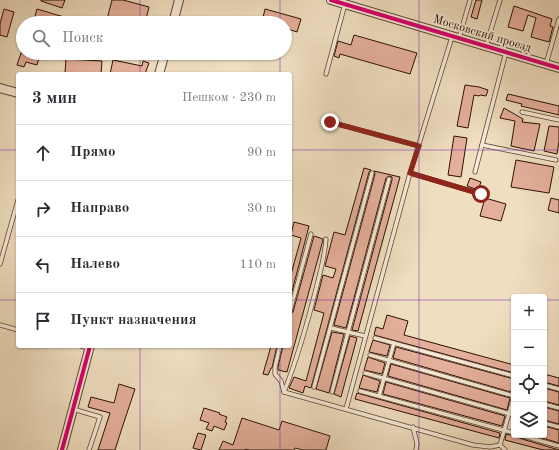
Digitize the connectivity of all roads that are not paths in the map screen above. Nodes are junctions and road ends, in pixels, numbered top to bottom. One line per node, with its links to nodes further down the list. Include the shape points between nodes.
1 (179, 0): 5 (street)
2 (470, 0): 7 (lane)
3 (500, 0): 8 (lane)
4 (338, 2): 7 (street, Московский проезд); 14 (lane)
5 (175, 16)
6 (559, 19): 11 (lane)
7 (456, 37): 8 (street, Московский проезд); 21 (lane)
8 (486, 46): 9 (street, Московский проезд)
9 (506, 52): 11 (street, Московский проезд); 20 (lane)
10 (163, 60): 13 (street)
11 (546, 64): 12 (street, Московский проезд)
12 (559, 68)
13 (160, 72)
14 (326, 74)
15 (0, 88): 16 (street)
16 (16, 92)
17 (522, 112): 18 (lane)
18 (559, 120)
19 (330, 122): 21 (lane)
20 (482, 145): 22 (lane); 23 (lane)
21 (419, 146): 25 (lane)
22 (556, 160)
23 (475, 172)
24 (372, 173): 34 (lane)
25 (410, 173): 27 (lane); 37 (lane)
26 (389, 179): 36 (lane)
27 (481, 194)
28 (16, 207): 31 (lane)
29 (311, 234): 32 (lane)
30 (326, 239): 51 (lane, via 310,312)
31 (0, 264)
32 (292, 304)
33 (0, 325): 35 (lane)
34 (331, 328): 36 (lane); 48 (lane)
35 (16, 329)
36 (348, 332): 37 (lane); 52 (lane)
37 (365, 336): 59 (lane)
38 (375, 338): 39 (lane)
39 (394, 343): 43 (lane); 45 (lane)
40 (87, 348): 58 (street)
41 (280, 348): 51 (lane, via 275,374 281,381)
42 (370, 355): 43 (lane)
43 (388, 360): 46 (lane); 53 (lane)
44 (365, 373): 46 (lane)
45 (511, 375)
46 (383, 378): 54 (lane); 60 (lane)
47 (547, 385): 49 (lane)
48 (314, 387)
49 (559, 389)
50 (360, 390): 54 (lane)
51 (284, 392): 59 (lane)
52 (332, 392)
53 (511, 395)
54 (379, 396): 64 (lane)
55 (512, 402): 60 (lane)
56 (547, 405): 57 (lane)
57 (559, 408)
58 (73, 409): 69 (street); 70 (lane, via 100,417)
59 (346, 409): 62 (lane)
60 (509, 413): 64 (lane)
61 (547, 424): 63 (lane)
62 (413, 427): 67 (lane, via 473,445); 71 (lane)
63 (559, 427)
64 (503, 430): 65 (lane); 67 (lane)
65 (511, 432)
66 (531, 438): 68 (lane)
67 (500, 445): 72 (lane)
68 (559, 446)
69 (62, 450)
70 (89, 450)
71 (416, 450)
72 (505, 450)

